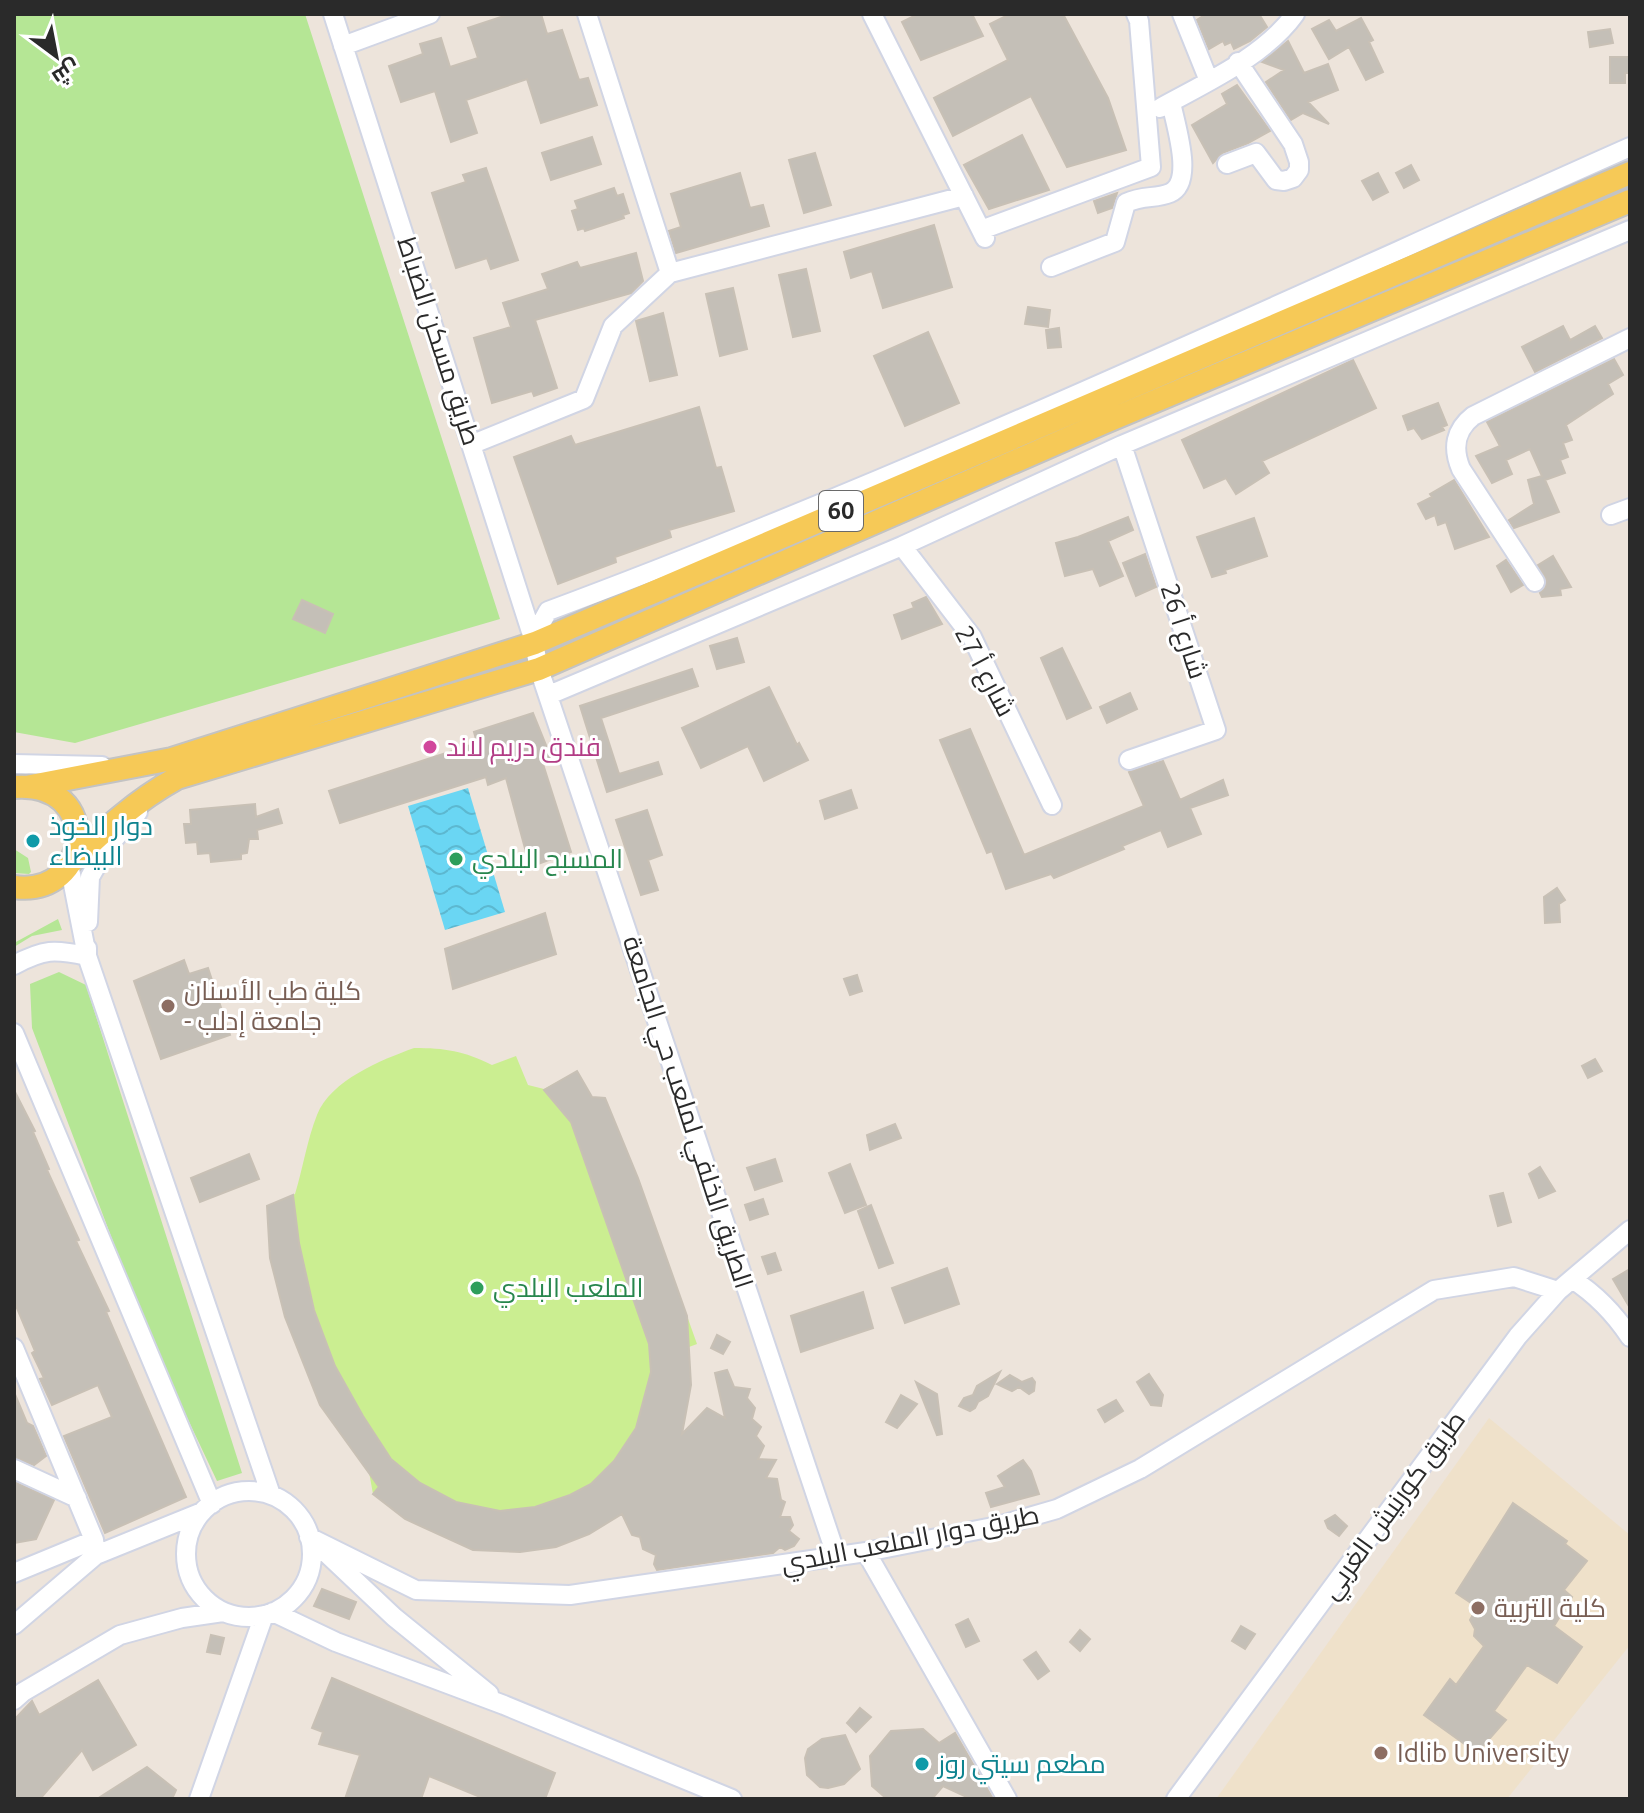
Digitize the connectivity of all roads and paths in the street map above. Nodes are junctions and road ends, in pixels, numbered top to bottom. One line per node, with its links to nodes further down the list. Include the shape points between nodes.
1 (333, 14): 8 (street, طريق مسكن الضباط)
2 (430, 14): 8 (street)
3 (587, 14): 20 (street)
4 (872, 14): 16 (street)
5 (1136, 14): 12 (street)
6 (1182, 14): 10 (street)
7 (1295, 14): 9 (street, via 1284,29)
8 (343, 46): 22 (street, طريق مسكن الضباط)
9 (1238, 62): 10 (street); 14 (street, via 1293,144 1299,170 1293,178 1276,180 1256,153)
10 (1209, 81): 11 (street)
11 (1171, 102): 12 (street); 19 (street, via 1183,166 1180,186 1126,203 1115,242)
12 (1147, 115): 16 (street, via 1151,167 984,236)
13 (1630, 147): 28 (street, via 1046,407 680,562 548,611)
14 (1227, 164)
15 (1630, 173): 28 (main road, 60)
16 (964, 196): 20 (street)
17 (1630, 201): 29 (main road, 60)
18 (1630, 230): 23 (street)
19 (1051, 267)
20 (670, 273): 22 (street, via 613,326 584,399)
21 (1630, 338): 27 (street, via 1473,416 1460,429 1455,453 1461,469)
22 (473, 444): 28 (street, طريق مسكن الضباط)
23 (1122, 445): 26 (street); 31 (street, شارع أ 26, via 1216,730)
24 (1630, 508): 25 (street)
25 (1611, 515)
26 (902, 546): 30 (street); 36 (street, شارع أ 27, via 972,637)
27 (1535, 582)
28 (534, 640): 29 (street, طريق مسكن الضباط); 33 (main road, 60, via 172,759)
29 (539, 669): 30 (street, الطريق الخلفي لملعب حي الجامعة); 35 (main road, 60, via 230,761)
30 (549, 695): 57 (street, الطريق الخلفي لملعب حي الجامعة)
31 (1129, 760)
32 (14, 764): 33 (street)
33 (125, 766): 34 (main road, 60)
34 (20, 783): 37 (main road, via 58,796 72,813 77,845)
35 (158, 789): 37 (main road, 60); 41 (street, via 107,847 90,877)
36 (1052, 805)
37 (69, 864): 38 (main road); 41 (street)
38 (46, 884): 39 (main road); 40 (main road)
39 (14, 887)
40 (14, 906)
41 (87, 956): 42 (street, via 54,950); 51 (street)
42 (14, 965)
43 (14, 1033): 44 (street)
44 (33, 1075): 45 (street); 53 (street)
45 (14, 1080)
46 (1630, 1230): 47 (street, طريق كورنيش الغربي)
47 (1565, 1285): 48 (street, طريق دوار الملعب البلدي, via 1605,1304); 56 (street, طريق دوار الملعب البلدي, via 1514,1277 1434,1290 1165,1455 1057,1509); 67 (street, طريق كورنيش الغربي, via 1518,1336)
48 (1630, 1337)
49 (14, 1348): 52 (street)
50 (14, 1469): 52 (street)
51 (271, 1495): 53 (street, via 246,1492); 54 (street, via 299,1516)
52 (77, 1498): 55 (street)
53 (207, 1508): 55 (street); 59 (street, via 190,1532 187,1567 196,1589)
54 (309, 1537): 57 (street, طريق دوار الملعب البلدي, via 416,1590 570,1595); 60 (street, via 306,1582 292,1600); 63 (street, via 394,1617)
55 (95, 1548): 58 (street); 61 (street)
56 (866, 1552): 57 (street, طريق دوار الملعب البلدي); 66 (street)
57 (836, 1555)
58 (14, 1573)
59 (223, 1612): 60 (street, via 243,1617); 62 (street, via 120,1635)
60 (268, 1614): 63 (street); 64 (street)
61 (14, 1625)
62 (14, 1700)
63 (504, 1705): 65 (street)
64 (199, 1799)
65 (732, 1799)
66 (1007, 1799)
67 (1176, 1799)

